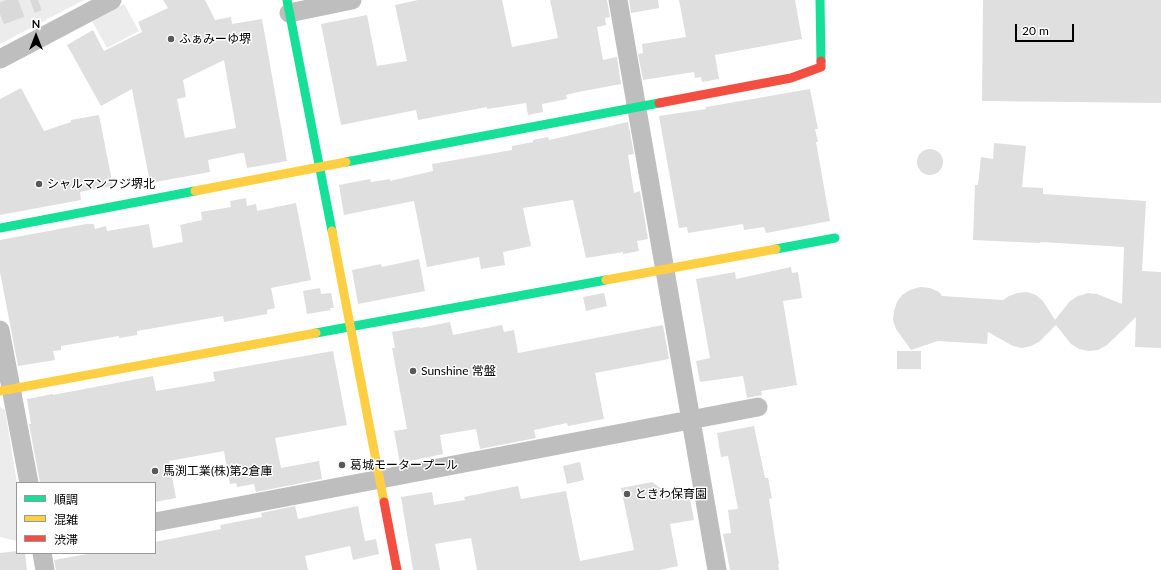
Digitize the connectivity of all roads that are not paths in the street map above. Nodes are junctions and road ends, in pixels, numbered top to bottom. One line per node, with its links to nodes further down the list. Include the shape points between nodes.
1 (112, 0): 6 (street)
2 (352, 0): 5 (street)
3 (618, 0): 7 (street)
4 (820, 0): 7 (street, via 821,67 791,78)
5 (288, 7): 8 (street)
6 (0, 59)
7 (638, 107): 8 (street); 11 (street)
8 (320, 168): 9 (street); 12 (street)
9 (0, 228)
10 (835, 238): 11 (street)
11 (665, 268): 12 (street); 16 (street)
12 (350, 328): 14 (street); 17 (street)
13 (0, 330): 14 (street)
14 (6, 390): 18 (street)
15 (758, 407): 16 (street)
16 (691, 419): 17 (street); 23 (street)
17 (379, 480): 19 (street); 22 (street)
18 (29, 482)
19 (156, 522)
20 (42, 554): 21 (street)
21 (45, 570)
22 (397, 570)
23 (716, 570)

